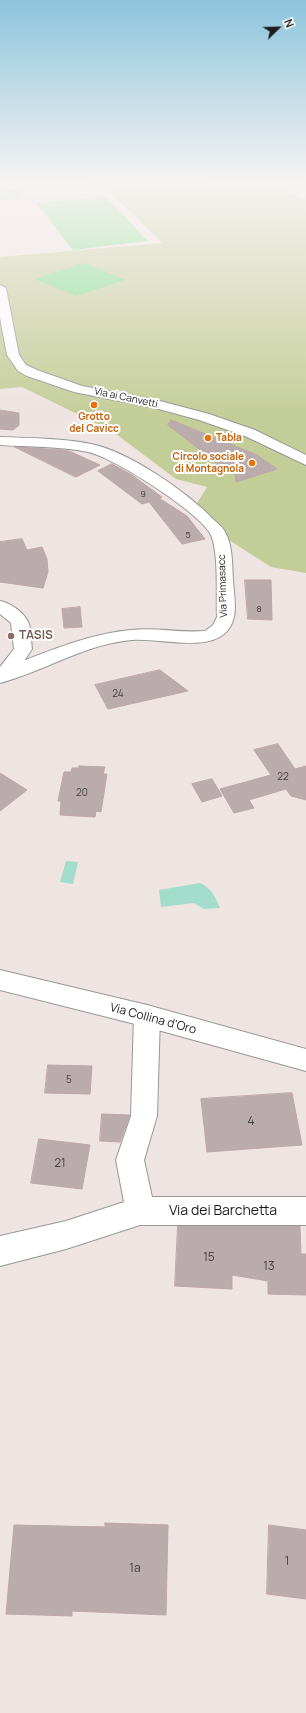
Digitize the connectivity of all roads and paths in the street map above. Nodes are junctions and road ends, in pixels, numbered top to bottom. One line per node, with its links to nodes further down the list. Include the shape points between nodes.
1 (0, 288): 3 (street, Via ai Canvetti, via 13,355 22,368 79,389 156,404 204,417 250,433)
2 (0, 441): 5 (street, Via Primasacc, via 72,445 106,453 145,474 194,508 218,533 223,554 226,617 224,626 208,636 132,635 107,639)
3 (306, 461)
4 (0, 606): 5 (street, via 15,616 20,623 23,649 10,668)
5 (0, 676)
6 (0, 980): 7 (street, Via Collina d'Oro)
7 (146, 1016): 8 (street, Via Collina d'Oro); 9 (street, via 144,1116 130,1160)
8 (306, 1060)
9 (140, 1210): 10 (street, Via dei Barchetta); 11 (street, Via dei Barchetta, via 66,1235)
10 (306, 1211)
11 (0, 1251)

